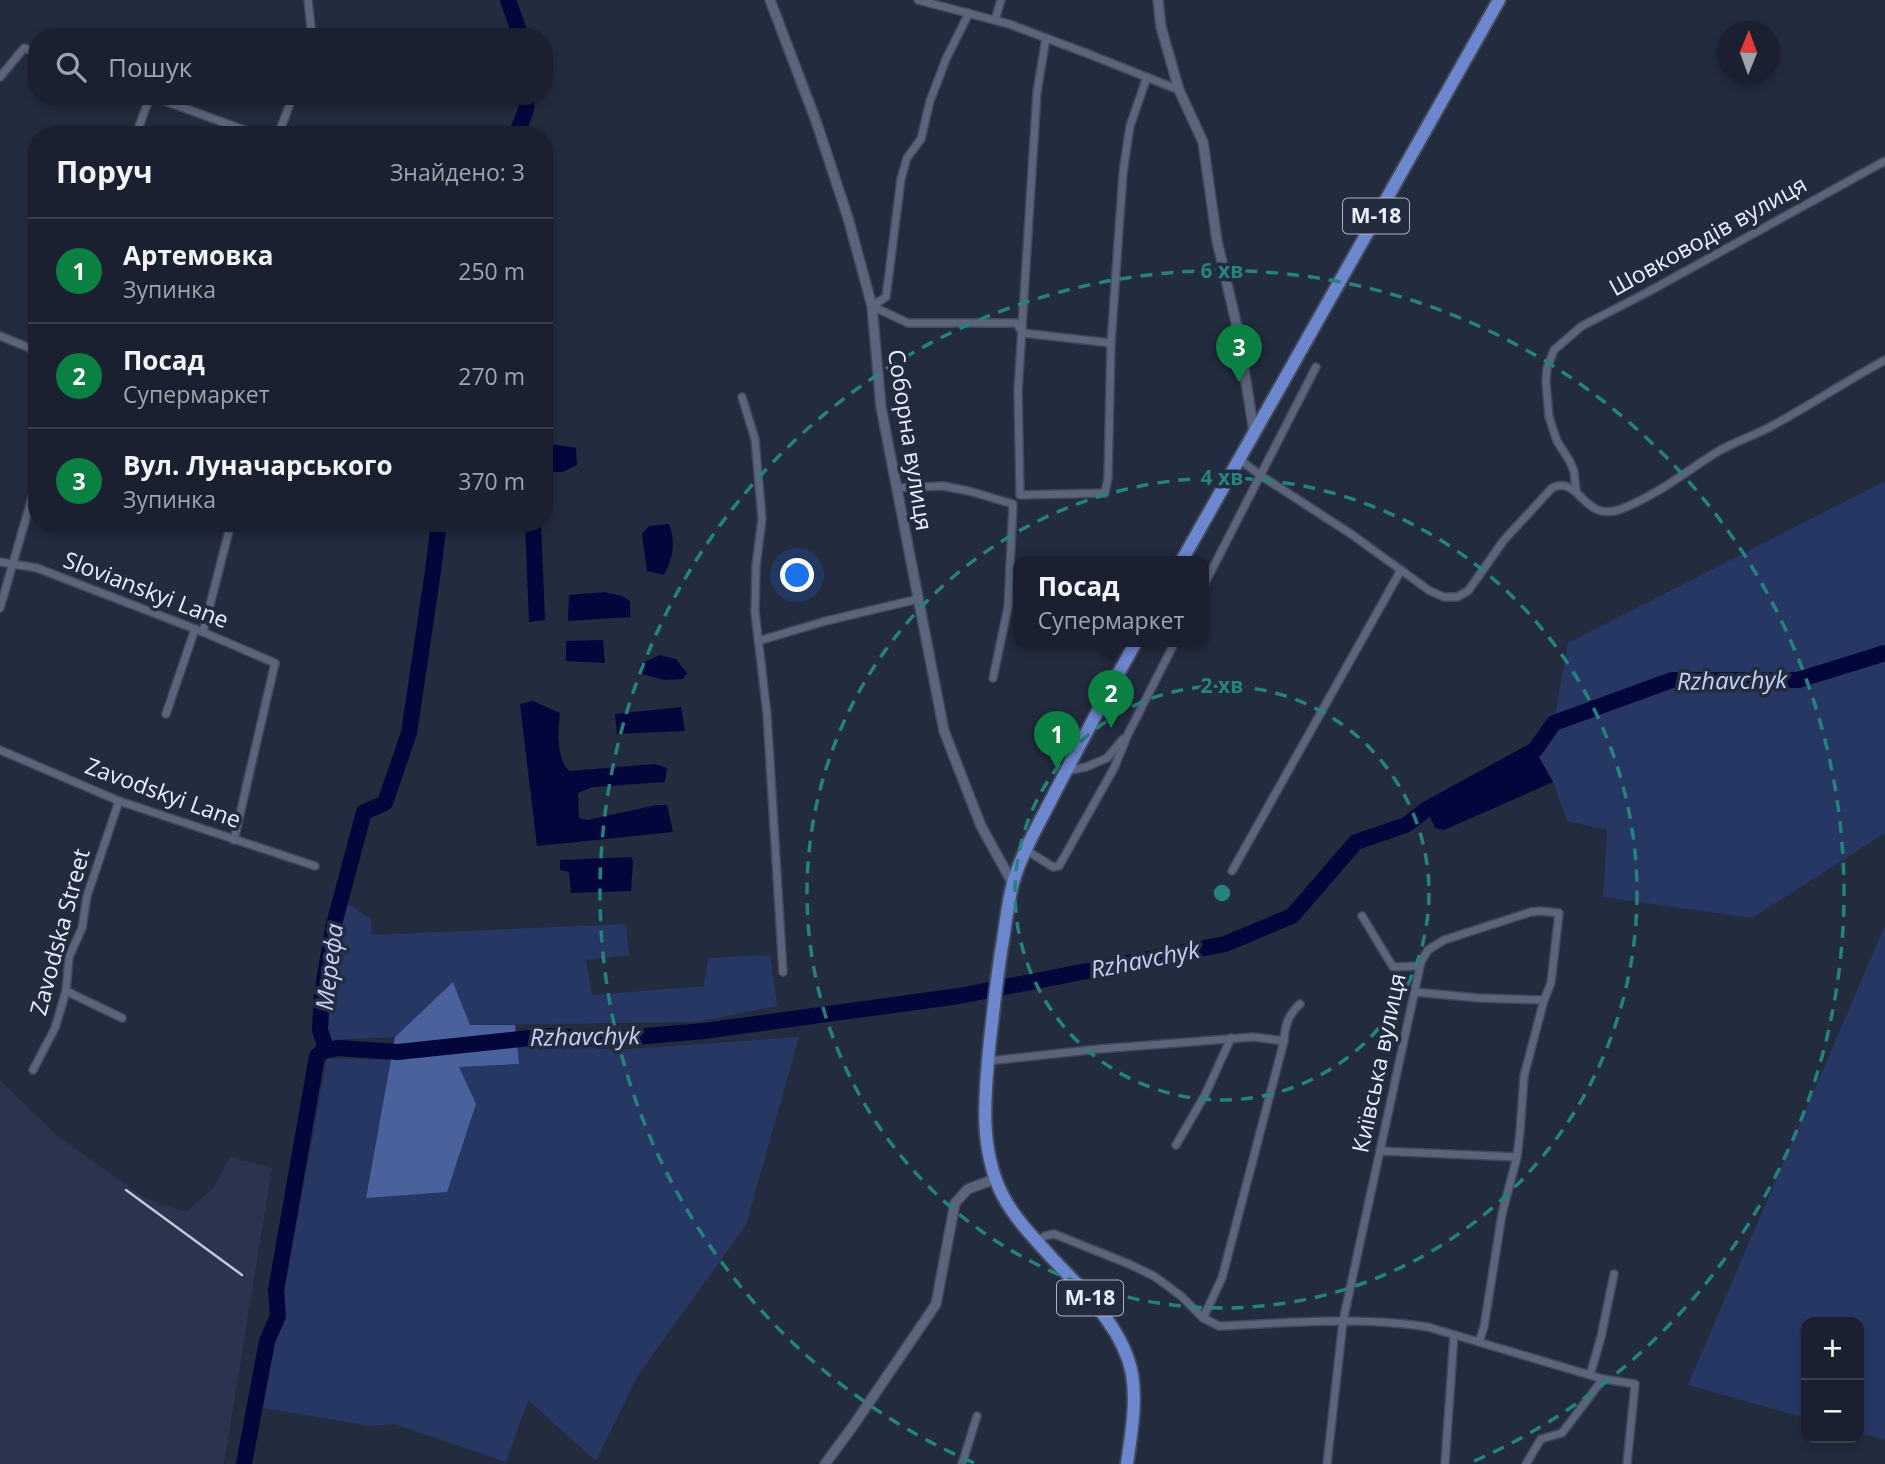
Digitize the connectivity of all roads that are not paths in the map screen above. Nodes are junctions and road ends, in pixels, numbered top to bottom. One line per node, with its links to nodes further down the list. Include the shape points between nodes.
1 (308, 0): 9 (street)
2 (770, 0): 22 (street, Соборна вулиця, via 816,121)
3 (918, 0): 7 (street)
4 (1001, 0): 8 (street)
5 (1158, 0): 14 (street)
6 (1499, 0): 30 (highway, М-18)
7 (969, 13): 8 (street); 22 (street, via 946,59 920,139 907,158 886,297)
8 (995, 20): 10 (street)
9 (311, 28)
10 (1046, 38): 13 (street); 23 (street, via 1037,92)
11 (28, 49): 12 (street, via 24,48)
12 (0, 77)
13 (1147, 77): 14 (street); 25 (street, via 1130,126 1123,173)
14 (1178, 90): 30 (street, via 1203,142)
15 (147, 105): 18 (street)
16 (175, 105): 19 (street)
17 (290, 105): 20 (street)
18 (139, 126)
19 (233, 126)
20 (281, 126)
21 (1885, 161): 32 (street, Шовководів вулиця, via 1583,326 1554,350 1547,368 1549,417)
22 (872, 306): 23 (street, via 908,323 1016,323); 35 (street, Соборна вулиця, via 881,407)
23 (1023, 333): 25 (street); 37 (street, via 1018,391)
24 (0, 336): 26 (street)
25 (1111, 343): 37 (street, via 1105,493)
26 (28, 347)
27 (1885, 360): 36 (street, via 1623,509 1595,509)
28 (1316, 367): 33 (street)
29 (742, 397): 50 (street, via 755,439 762,519 755,566)
30 (1254, 432): 31 (highway, М-18)
31 (1238, 459): 33 (street); 41 (highway, М-18)
32 (1574, 471): 34 (street); 36 (street)
33 (1260, 475): 44 (street); 45 (street)
34 (1561, 485): 36 (street); 44 (street, via 1548,491 1468,591 1457,597 1430,591)
35 (896, 488): 38 (street, via 943,486); 46 (street, Соборна вулиця)
36 (1576, 490)
37 (1020, 495): 38 (street)
38 (1013, 504): 53 (street, via 1008,607)
39 (28, 510): 43 (street)
40 (229, 532): 49 (street)
41 (1184, 556)
42 (0, 562): 43 (street, Slovianskyi Lane)
43 (12, 564): 47 (street); 48 (street, Slovianskyi Lane, via 37,568)
44 (1401, 570): 62 (street)
45 (1209, 575)
46 (918, 599): 50 (street); 63 (street, Соборна вулиця, via 944,731 981,826)
47 (0, 608)
48 (195, 629): 49 (street, Slovianskyi Lane); 54 (street)
49 (204, 632): 59 (street, Slovianskyi Lane, via 275,663)
50 (758, 641): 66 (street)
51 (1133, 647): 57 (highway, М-18)
52 (1172, 647): 55 (street)
53 (993, 678)
54 (166, 714)
55 (1128, 734): 57 (street, via 1107,758); 60 (street, via 1059,866 1053,867)
56 (0, 750): 58 (street, Zavodskyi Lane)
57 (1066, 771): 60 (highway, М-18)
58 (119, 801): 59 (street, Zavodskyi Lane); 67 (street, Zavodska Street, via 87,896 82,928 69,957)
59 (234, 840): 61 (street, Zavodskyi Lane)
60 (1026, 850): 63 (highway, М-18)
61 (315, 866)
62 (1232, 871)
63 (1013, 884): 74 (highway, М-18)
64 (1362, 916): 65 (street, via 1393,967)
65 (1420, 966): 68 (street, Київська вулиця); 69 (street, Київська вулиця, via 1428,950 1444,940 1531,912 1559,914 1551,983)
66 (783, 972)
67 (66, 991): 71 (street); 75 (street, Zavodska Street, via 55,1028)
68 (1414, 992): 69 (street); 77 (street, Київська вулиця)
69 (1544, 1000): 78 (street, via 1524,1076)
70 (1300, 1004): 73 (street, via 1291,1013)
71 (122, 1018)
72 (1231, 1038): 73 (street); 74 (street); 76 (street)
73 (1284, 1041): 82 (street, via 1222,1278)
74 (988, 1061): 79 (highway, М-18, via 986,1137)
75 (33, 1070)
76 (1176, 1145)
77 (1380, 1151): 78 (street); 83 (street, Київська вулиця)
78 (1517, 1157): 85 (street)
79 (995, 1179): 80 (highway, М-18, via 1010,1208); 89 (street, via 968,1189 955,1203 936,1304)
80 (1038, 1242): 82 (street, via 1054,1234 1129,1264 1181,1296); 91 (highway, М-18, via 1097,1306 1125,1351 1133,1393)
81 (1614, 1274): 86 (street)
82 (1203, 1318): 83 (street, via 1219,1326)
83 (1343, 1321): 84 (street, via 1401,1323); 92 (street, Київська вулиця)
84 (1454, 1335): 85 (street); 93 (street)
85 (1479, 1342): 86 (street)
86 (1590, 1376): 87 (street)
87 (1603, 1379): 94 (street, via 1562,1433 1541,1438); 95 (street, via 1635,1384)
88 (977, 1416): 90 (street)
89 (825, 1464)
90 (962, 1464)
91 (1127, 1464)
92 (1327, 1464)
93 (1445, 1464)
94 (1526, 1464)
95 (1627, 1464)

